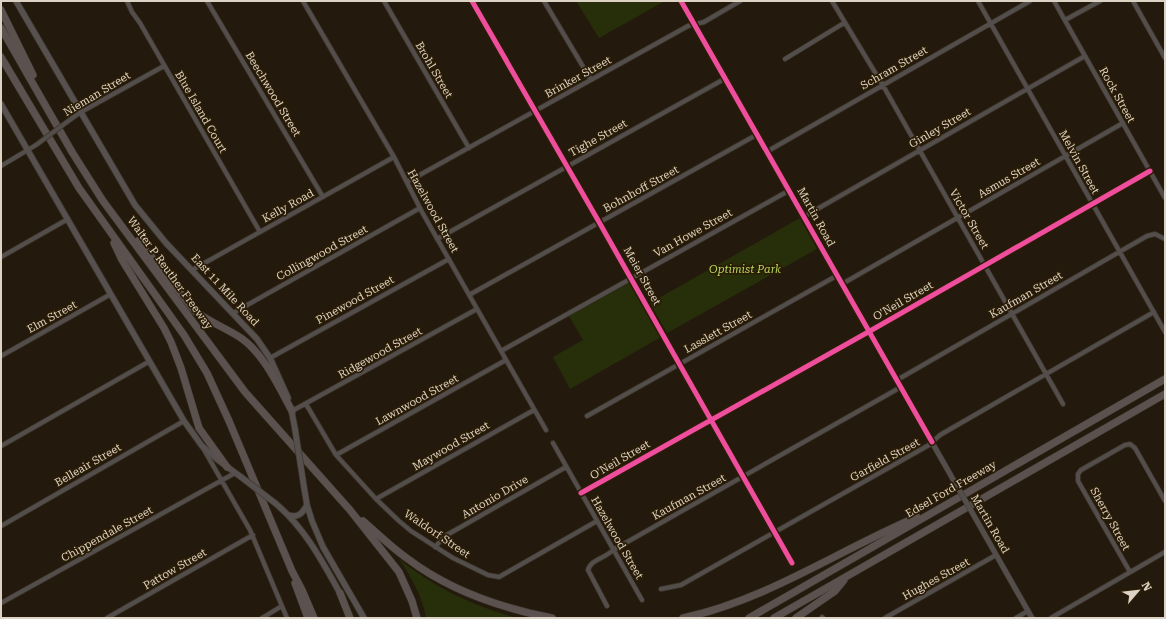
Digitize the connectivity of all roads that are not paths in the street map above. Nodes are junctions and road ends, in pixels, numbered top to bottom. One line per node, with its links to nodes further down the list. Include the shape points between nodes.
1 (16, 1): 33 (main road, East 11 Mile Road)
2 (127, 1): 26 (street, Blue Island Court)
3 (207, 1): 48 (street, Beechwood Street)
4 (303, 1): 42 (street, Hazelwood Street)
5 (384, 1): 36 (street, Brohl Street)
6 (472, 1): 32 (street, Meier Street)
7 (544, 1): 28 (street)
8 (681, 1): 20 (street, Martin Road)
9 (740, 1): 20 (street, Brinker Street)
10 (832, 1): 18 (street, Victor Street)
11 (978, 1): 19 (street, Melvin Street)
12 (1030, 1): 19 (street, Schram Street)
13 (1054, 1): 17 (street, Rock Street)
14 (1100, 1): 17 (street)
15 (1133, 1): 24 (street)
16 (1, 10): 40 (highway, via 57,116)
17 (1065, 20): 22 (street, Rock Street)
18 (844, 23): 25 (street); 29 (street, Victor Street)
19 (991, 24): 29 (street, Schram Street); 30 (street, Melvin Street)
20 (696, 25): 27 (street, Martin Road); 28 (street, Brinker Street, via 688,26)
21 (1, 28): 40 (highway, Walter P Reuther Freeway)
22 (1085, 56): 30 (street, Ginley Street); 34 (street, Rock Street)
23 (1, 57): 57 (highway, via 69,173)
24 (1165, 58)
25 (785, 59)
26 (164, 66): 33 (street, Nieman Street); 58 (street, Blue Island Court)
27 (726, 78): 35 (street, Martin Road); 44 (street, Tighe Street)
28 (590, 80): 32 (street, Brinker Street)
29 (883, 85): 37 (street, Victor Street); 39 (street, Schram Street)
30 (1028, 89): 37 (street, Ginley Street); 41 (street, Melvin Street)
31 (1, 104): 38 (main road)
32 (536, 111): 36 (street, Brinker Street); 44 (street, Meier Street)
33 (81, 112): 38 (street, Nieman Street, bridge); 65 (main road, East 11 Mile Road, via 135,205)
34 (1123, 123): 41 (street, Asmus Street); 45 (street, Rock Street)
35 (758, 134): 39 (street, Martin Road); 55 (street, Bohnhoff Street)
36 (469, 148): 46 (street, Brinker Street)
37 (920, 150): 52 (street, Ginley Street); 53 (street, Victor Street)
38 (28, 151): 43 (street, Nieman Street); 54 (main road)
39 (768, 151): 47 (street, Martin Road)
40 (72, 152): 56 (highway, Walter P Reuther Freeway)
41 (1066, 156): 50 (street, Melvin Street); 53 (street, Asmus Street)
42 (394, 157): 46 (street, Hazelwood Street); 48 (street, Kelly Road)
43 (1, 166)
44 (567, 166): 55 (street, Meier Street); 59 (street, Tighe Street)
45 (1150, 171): 49 (street, Rock Street); 50 (street, O'Neil Street)
46 (406, 182): 51 (street, Hazelwood Street)
47 (790, 190): 52 (street, Martin Road); 67 (street, Van Howe Street)
48 (323, 197): 58 (street, Kelly Road)
49 (1165, 198)
50 (1093, 204): 61 (street, Melvin Street); 64 (street, O'Neil Street)
51 (420, 208): 59 (street, Hazelwood Street); 73 (street, Collingwood Street)
52 (805, 216): 66 (street, Martin Road)
53 (958, 218): 64 (street, Victor Street); 68 (street, Asmus Street)
54 (68, 219): 62 (street); 69 (main road)
55 (600, 222): 67 (street, Meier Street); 70 (street, Bohnhoff Street)
56 (121, 225): 91 (highway, via 150,255 195,312 240,337 258,353); 111 (highway, Walter P Reuther Freeway, via 246,392)
57 (106, 228): 101 (highway, via 171,342 199,428); 122 (highway, via 184,335 207,373 230,421)
58 (260, 232): 65 (street, Kelly Road)
59 (437, 239): 63 (street, Hazelwood Street)
60 (1165, 239): 61 (street, Kaufman Street, via 1152,234)
61 (1120, 252): 72 (street, Melvin Street); 74 (street, Kaufman Street)
62 (1, 257)
63 (449, 259): 70 (street, Hazelwood Street); 79 (street, Pinewood Street)
64 (985, 265): 74 (street, Victor Street); 75 (street, O'Neil Street)
65 (192, 270): 73 (main road, East 11 Mile Road)
66 (838, 275): 68 (street, Martin Road); 82 (street, Lasslett Street)
67 (631, 278): 77 (street, Van Howe Street); 82 (street, Meier Street)
68 (842, 284): 75 (street, Martin Road)
69 (111, 294): 78 (street, Elm Street); 81 (main road)
70 (469, 295): 71 (street, Hazelwood Street)
71 (477, 309): 77 (street, Hazelwood Street); 88 (street, Ridgewood Street)
72 (1154, 312): 76 (street, Melvin Street); 83 (street, Garfield Street)
73 (233, 313): 79 (main road, East 11 Mile Road, via 257,339)
74 (1012, 314): 83 (street, Victor Street); 85 (street, Kaufman Street)
75 (870, 331): 85 (street, Martin Road); 93 (street, O'Neil Street)
76 (1165, 332)
77 (501, 351): 80 (street, Hazelwood Street)
78 (1, 356)
79 (270, 358): 91 (main road, East 11 Mile Road)
80 (506, 360): 90 (street, Hazelwood Street); 100 (street, Lawnwood Street)
81 (150, 361): 94 (main road); 98 (street)
82 (680, 364): 92 (street, Lasslett Street); 93 (street, Meier Street)
83 (1046, 374): 89 (street, Victor Street); 96 (street, Garfield Street)
84 (1165, 379): 109 (highway, Edsel Ford Freeway)
85 (897, 380): 86 (street, Martin Road)
86 (901, 387): 96 (street, Martin Road); 104 (street, Kaufman Street)
87 (1165, 394): 124 (highway)
88 (306, 404): 91 (street, Ridgewood Street); 100 (street, Waldorf Street)
89 (1063, 404)
90 (534, 410): 95 (street, Hazelwood Street); 107 (street, Maywood Street)
91 (292, 411): 110 (main road, East 11 Mile Road, bridge)
92 (586, 416)
93 (711, 420): 104 (street, Meier Street); 106 (street, O'Neil Street)
94 (184, 421): 99 (main road); 114 (street, Belleair Street)
95 (546, 430)
96 (932, 442): 115 (street, Garfield Street); 120 (street, Martin Road, bridge)
97 (553, 443): 102 (street, Hazelwood Street)
98 (1, 446)
99 (202, 446): 101 (main road); 105 (street)
100 (336, 455): 107 (street, Waldorf Street)
101 (227, 467): 103 (main road)
102 (566, 467): 106 (street, Hazelwood Street); 117 (street, Antonio Drive, via 445,536)
103 (235, 473): 105 (street, Chippendale Street); 112 (main road, bridge)
104 (743, 477): 115 (street, Meier Street); 118 (street, Kaufman Street)
105 (221, 480): 116 (street); 128 (street, Chippendale Street)
106 (581, 494): 113 (street, Hazelwood Street)
107 (376, 499): 117 (street, Waldorf Street, via 399,521)
108 (1165, 501): 123 (street, Sherry Street, via 1135,448 1130,444 1078,474 1078,481)
109 (946, 504): 142 (highway, via 902,523 781,584 710,612); 143 (highway, Edsel Ford Freeway)
110 (306, 506): 112 (main road, via 300,514); 139 (main road, East 11 Mile Road, via 323,547)
111 (350, 510): 140 (highway, via 399,572 410,594); 141 (highway, via 408,560 446,582 505,607)
112 (288, 514): 126 (main road, via 313,545)
113 (597, 522): 117 (street, Waldorf Street, via 499,577 470,567); 118 (street, Hazelwood Street)
114 (1, 526)
115 (775, 532): 121 (street, Meier Street); 125 (street, Garfield Street, via 681,585)
116 (253, 535): 129 (street); 132 (street, Pattow Street)
117 (435, 547)
118 (613, 550): 127 (street, Hazelwood Street); 130 (street, Kaufman Street, via 592,563 588,570)
119 (1165, 552): 123 (street)
120 (996, 555): 131 (street, Martin Road); 146 (street, Hughes Street)
121 (792, 563)
122 (292, 571): 135 (highway); 136 (highway)
123 (1130, 572): 149 (street)
124 (848, 575): 144 (highway); 145 (highway, via 835,591)
125 (661, 589)
126 (340, 593): 137 (highway); 138 (main road)
127 (642, 600)
128 (1, 603)
129 (282, 606): 133 (street); 134 (street)
130 (607, 606)
131 (1028, 611): 147 (street); 148 (street, Martin Road)
132 (107, 618)
133 (262, 618)
134 (287, 618)
135 (308, 618)
136 (314, 618)
137 (350, 618)
138 (354, 618)
139 (364, 618)
140 (417, 618)
141 (552, 618)
142 (683, 618)
143 (749, 618)
144 (774, 618)
145 (796, 618)
146 (885, 618)
147 (1016, 618)
148 (1032, 618)
149 (1051, 618)

